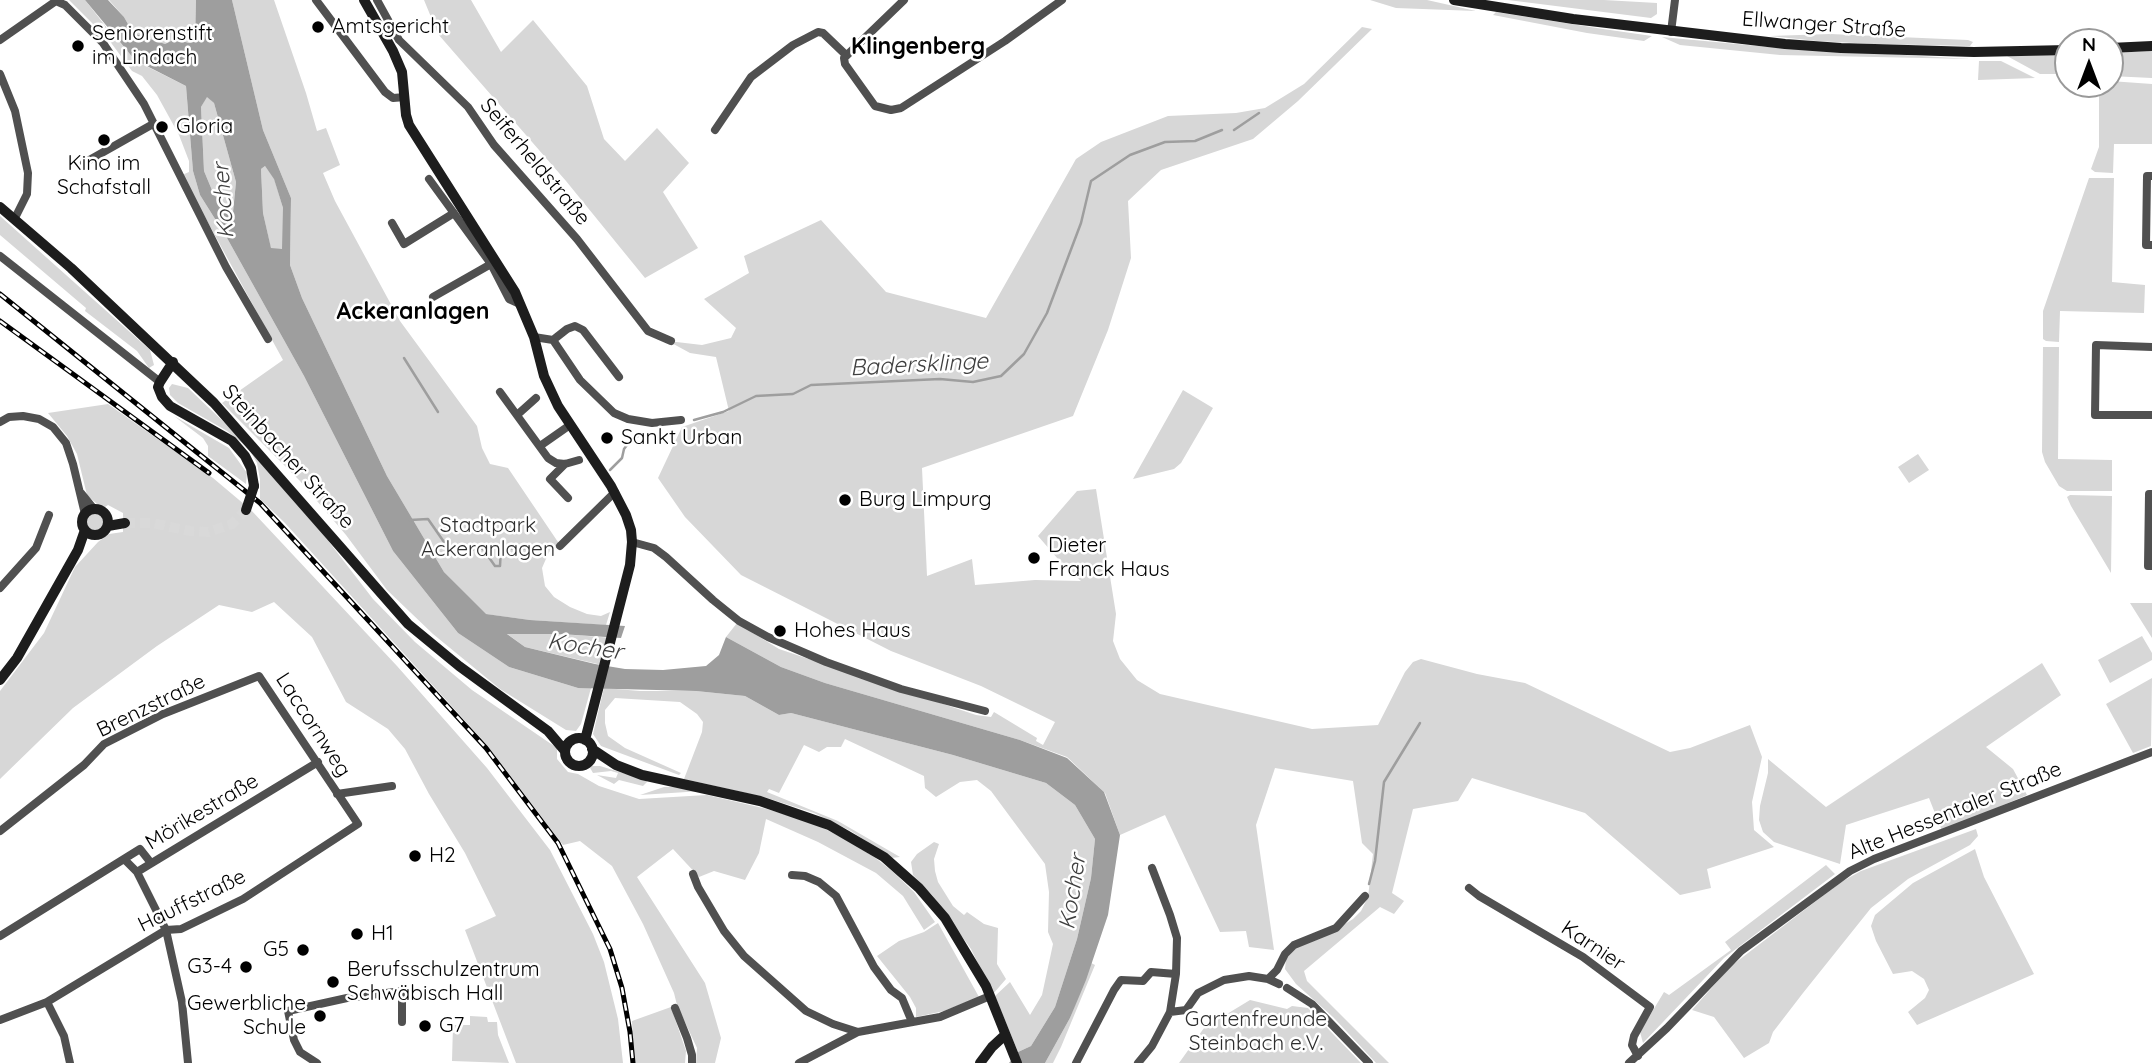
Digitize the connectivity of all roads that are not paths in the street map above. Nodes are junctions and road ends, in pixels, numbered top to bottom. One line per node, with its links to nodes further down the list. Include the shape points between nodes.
1 (316, 0): 16 (street, via 385,92 393,98)
2 (364, 0): 16 (main road, via 398,62)
3 (377, 0): 34 (street, Seiferheldstraße, via 399,40 468,107 494,145 577,239 649,331)
4 (904, 0): 14 (street)
5 (1062, 0): 14 (street, via 901,108 875,106 845,64)
6 (1454, 0): 9 (main road, Ellwanger Straße)
7 (1675, 0): 9 (street)
8 (56, 1): 10 (street); 17 (street, via 103,43)
9 (1671, 32): 13 (main road, Ellwanger Straße, via 1841,48)
10 (0, 40)
11 (2152, 46): 12 (main road)
12 (2124, 47)
13 (2054, 50)
14 (846, 55): 18 (street, via 818,32 793,45 751,76)
15 (0, 74): 24 (street, via 15,111 28,173 27,194)
16 (405, 97): 30 (main road, via 409,125)
17 (153, 124): 19 (street); 32 (street)
18 (715, 130)
19 (84, 163)
20 (2152, 176): 26 (street, via 2147,176 2146,245)
21 (429, 179): 23 (street)
22 (0, 207): 24 (main road, Steinbacher Straße)
23 (454, 213): 25 (street, via 404,244); 28 (street)
24 (15, 218): 36 (main road, Steinbacher Straße)
25 (392, 223)
26 (2152, 245)
27 (0, 256): 38 (street)
28 (491, 264): 29 (street); 30 (street, via 509,299)
29 (433, 297)
30 (520, 304): 31 (main road)
31 (534, 337): 33 (street); 45 (main road, via 544,376)
32 (268, 339)
33 (552, 340): 37 (street, via 567,328 583,330); 43 (street, via 580,380 614,412 652,423)
34 (671, 341)
35 (2152, 347): 42 (street, via 2096,345 2095,415)
36 (173, 362): 38 (main road); 65 (main road, Steinbacher Straße, via 277,472 408,624)
37 (619, 377)
38 (160, 382): 52 (main road, bridge, via 162,397 170,406 232,441 245,456 254,486)
39 (500, 392): 41 (street)
40 (536, 398): 41 (street)
41 (517, 415): 46 (street)
42 (2152, 415)
43 (681, 420)
44 (0, 422): 53 (street, via 23,416 53,427 65,443)
45 (570, 425): 46 (street); 49 (main road)
46 (540, 446): 48 (street, via 548,458)
47 (579, 460): 48 (street)
48 (565, 464): 51 (street, via 550,479)
49 (615, 492): 58 (main road); 59 (street)
50 (2152, 494): 60 (street, via 2148,554 2148,566)
51 (568, 498)
52 (246, 510)
53 (90, 512): 55 (main road, via 105,513); 57 (main road, via 82,522)
54 (49, 515): 61 (street, via 36,548)
55 (108, 523): 56 (main road); 57 (main road, via 103,533)
56 (123, 523)
57 (89, 532): 63 (main road)
58 (632, 542): 64 (street, via 654,548 721,607 768,637 901,689); 66 (main road)
59 (560, 546)
60 (2152, 566)
61 (0, 587)
62 (259, 676): 69 (street, Laccornweg); 75 (street, Brenzstraße, via 104,744)
63 (0, 680)
64 (985, 712)
65 (548, 731): 66 (main road, Steinbacher Straße); 67 (main road, Steinbacher Straße)
66 (584, 742): 67 (main road, via 568,743); 70 (main road, via 592,755); 71 (main road, Steinbacher Straße)
67 (565, 751): 70 (main road, via 573,765)
68 (2152, 752): 97 (street, Alte Hessentaler Straße, via 1850,871 1741,951)
69 (318, 762): 73 (street, Laccornweg); 77 (street, Mörikestraße)
70 (588, 762): 71 (main road, Steinbacher Straße)
71 (616, 765): 88 (main road, Steinbacher Straße, via 760,801 829,825 884,857 945,918)
72 (392, 786): 73 (street, Laccornweg)
73 (337, 794): 74 (street, Laccornweg)
74 (358, 824): 84 (street, Hauffstraße, via 243,899 181,929)
75 (0, 831)
76 (125, 860): 77 (street, via 140,849); 79 (street, Mörikestraße); 85 (street, Mörikestraße)
77 (151, 863): 79 (street, Mörikestraße)
78 (1152, 868): 86 (street, via 1177,938)
79 (136, 872): 84 (street)
80 (693, 873): 95 (street, via 724,932 744,956 806,1010)
81 (792, 875): 94 (street, via 805,876 836,896 874,967 902,998)
82 (1469, 888): 97 (street, Karnier, via 1583,957 1650,1007 1634,1036 1632,1045)
83 (1366, 896): 87 (street, via 1336,928 1294,945)
84 (166, 930): 89 (street, Hauffstraße); 99 (street, via 182,1002)
85 (0, 936)
86 (1176, 974): 91 (street); 105 (street, via 1151,972 1143,981 1121,980)
87 (1268, 979): 91 (street, via 1224,979 1198,993 1186,1010); 107 (street, via 1311,1004)
88 (990, 996): 94 (street, via 940,1017); 96 (main road, Steinbacher Straße)
89 (47, 1002): 92 (street, Hauffstraße); 98 (street, via 64,1036)
90 (675, 1008): 101 (street)
91 (1170, 1012): 106 (street)
92 (0, 1020)
93 (402, 1022): 100 (street, via 402,991 288,1011 300,1052)
94 (912, 1022): 95 (street)
95 (858, 1032): 102 (street)
96 (1005, 1035): 103 (main road); 104 (main road, Steinbacher Straße)
97 (1638, 1056): 108 (street, Alte Hessentaler Straße)
98 (70, 1063)
99 (188, 1063)
100 (317, 1063)
101 (692, 1063)
102 (799, 1063)
103 (980, 1063)
104 (1017, 1063)
105 (1076, 1063)
106 (1138, 1063)
107 (1369, 1063)
108 (1629, 1063)

